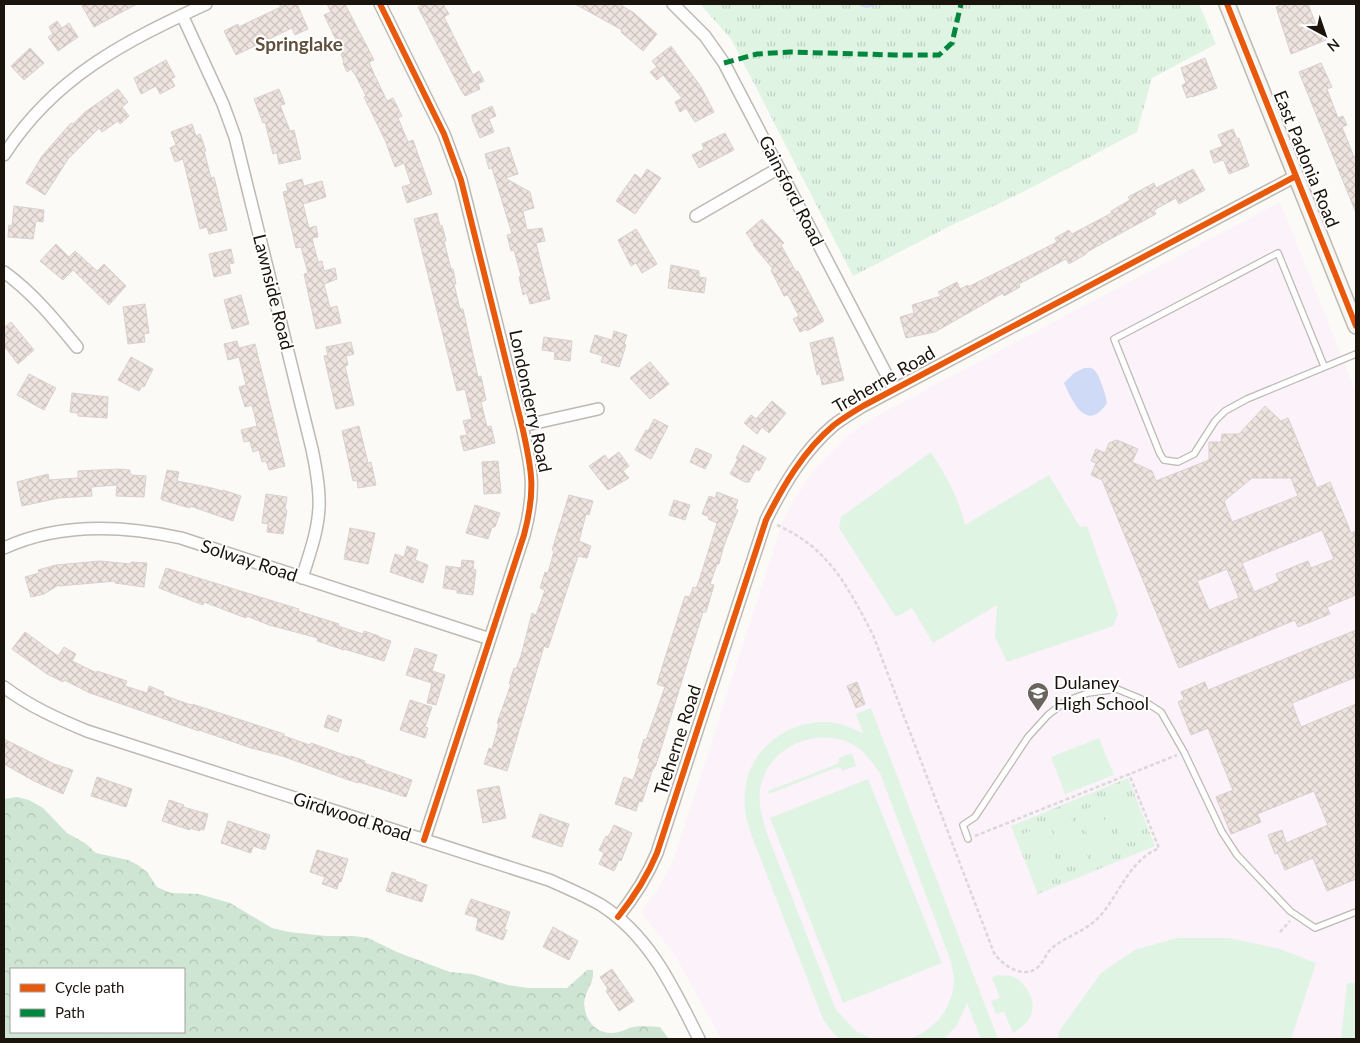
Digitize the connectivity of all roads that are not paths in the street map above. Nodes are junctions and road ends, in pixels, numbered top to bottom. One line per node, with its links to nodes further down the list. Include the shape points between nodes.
1 (206, 4): 5 (street)
2 (380, 4): 17 (street, Londonderry Road, via 444,134 461,180)
3 (673, 4): 7 (street, Gainsford Road, via 705,36 724,63)
4 (1227, 4): 8 (street, East Padonia Road)
5 (182, 15): 6 (street, via 115,49 83,70 30,119); 19 (street, Lawnside Road, via 235,137 312,449 319,507)
6 (4, 155)
7 (779, 168): 9 (street); 15 (street, Gainsford Road)
8 (1296, 176): 11 (street, East Padonia Road); 15 (street, Treherne Road)
9 (696, 216)
10 (4, 272): 12 (street, via 52,316)
11 (1356, 326)
12 (77, 347)
13 (1356, 354): 14 (lane)
14 (1324, 366): 14 (lane, via 1278,253 1114,339 1160,454 1164,460 1172,462 1194,454 1225,411)
15 (894, 389): 25 (street, Treherne Road, via 834,425 819,440 782,490 766,520 657,853 647,876)
16 (598, 409): 17 (street)
17 (522, 426): 20 (street, Londonderry Road, via 531,464 531,509)
18 (4, 548): 19 (street, Solway Road, via 45,534 114,527 181,538)
19 (302, 578): 20 (street, Solway Road)
20 (490, 639): 23 (street, Londonderry Road)
21 (4, 688): 23 (street, Girdwood Road, via 51,716 87,730)
22 (968, 839): 24 (lane, via 963,825 975,817 1028,737 1048,715 1066,701 1088,693 1117,689 1161,712 1222,832 1261,881 1296,914 1315,928)
23 (424, 840): 25 (street, Girdwood Road, via 549,880 578,892)
24 (1356, 912)
25 (618, 917): 26 (street, Girdwood Road, via 661,966)
26 (699, 1039)

